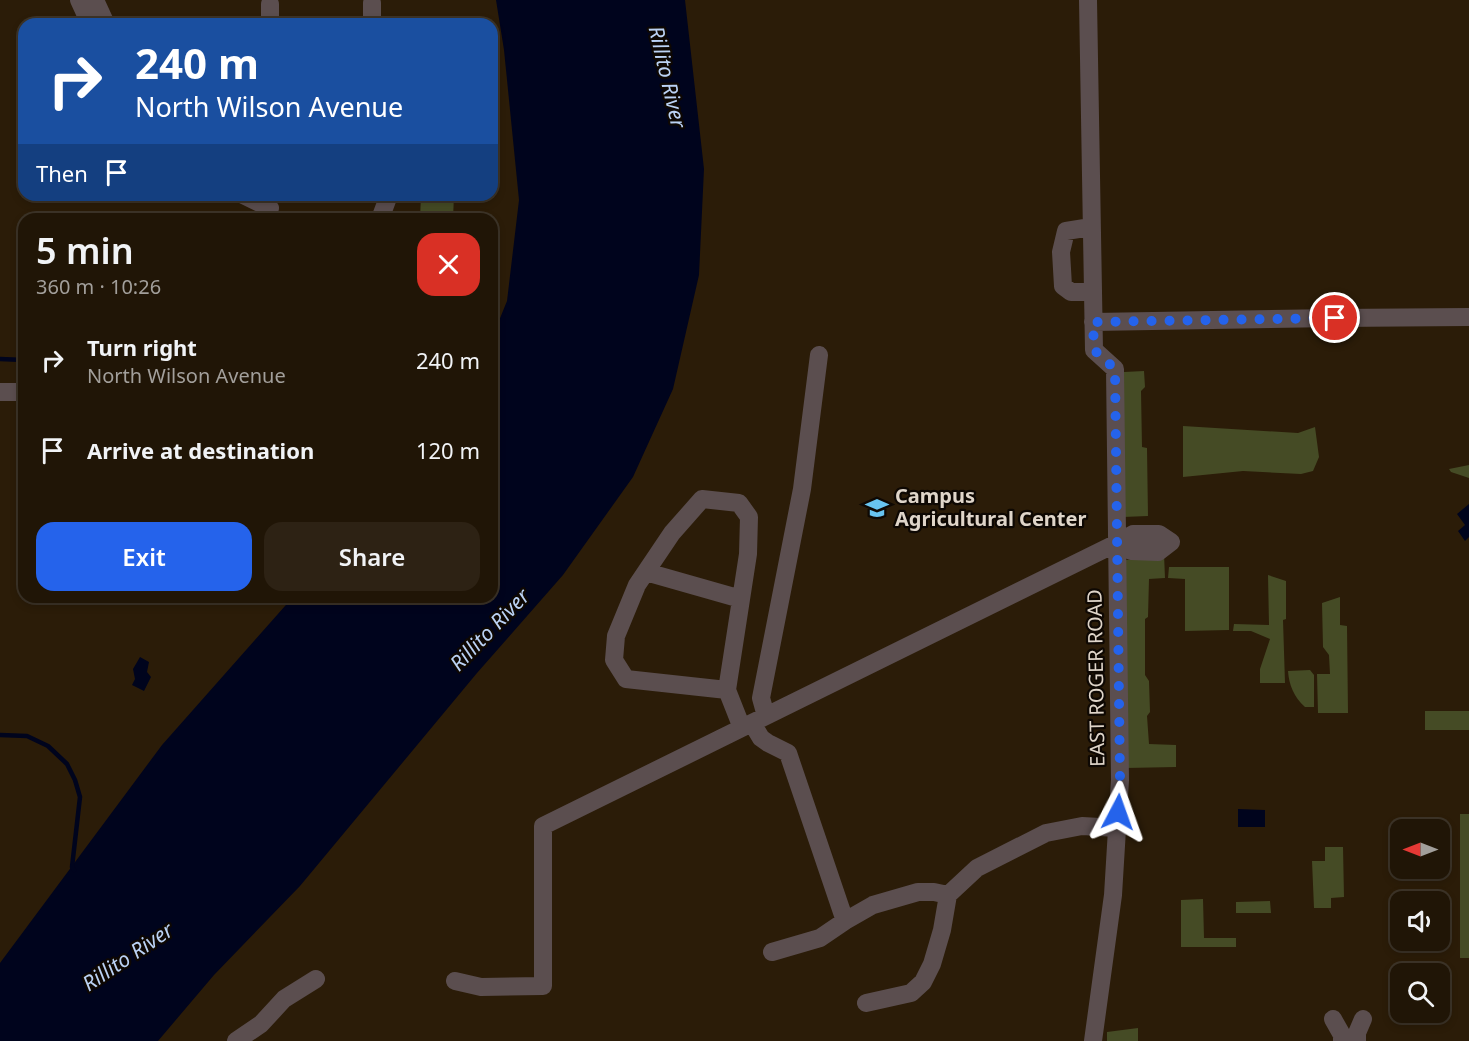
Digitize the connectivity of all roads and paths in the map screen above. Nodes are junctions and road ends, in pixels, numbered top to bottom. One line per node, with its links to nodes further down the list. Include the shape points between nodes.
1 (79, 0): 6 (street)
2 (95, 0): 7 (street)
3 (1088, 0): 10 (street, EAST ROGER ROAD)
4 (372, 3): 9 (street)
5 (270, 4): 8 (street)
6 (87, 18)
7 (103, 18)
8 (270, 18)
9 (372, 18)
10 (1091, 227): 11 (street, EAST ROGER ROAD); 11 (street, via 1066,231 1061,252 1063,286 1071,292)
11 (1092, 292): 13 (street, EAST ROGER ROAD)
12 (1469, 317): 13 (street)
13 (1093, 322): 17 (street, EAST ROGER ROAD, via 1094,350 1115,369)
14 (819, 355): 21 (street, via 802,489 762,698)
15 (0, 392): 16 (street)
16 (18, 392)
17 (1117, 543): 21 (street); 22 (street, EAST ROGER ROAD)
18 (646, 572): 19 (street); 19 (street, via 672,533 702,499 739,503 749,517); 20 (street, via 616,636 614,660 626,679)
19 (741, 599): 20 (street)
20 (727, 690): 21 (street)
21 (753, 722): 24 (street, via 761,738 788,753); 27 (street, via 543,826 543,986 481,987)
22 (1117, 828): 23 (street, via 1082,826 1046,833 977,868); 32 (street, EAST ROGER ROAD, via 1113,895)
23 (948, 894): 24 (street, via 910,894 873,905); 28 (street, via 942,930 923,982 911,993)
24 (845, 921): 25 (street, via 820,938)
25 (772, 952)
26 (316, 980): 31 (street, via 284,999 261,1024)
27 (454, 981)
28 (866, 1002)
29 (1333, 1019): 33 (street)
30 (1363, 1019): 34 (street, via 1356,1033)
31 (236, 1041)
32 (1093, 1041)
33 (1342, 1041)
34 (1357, 1041)

